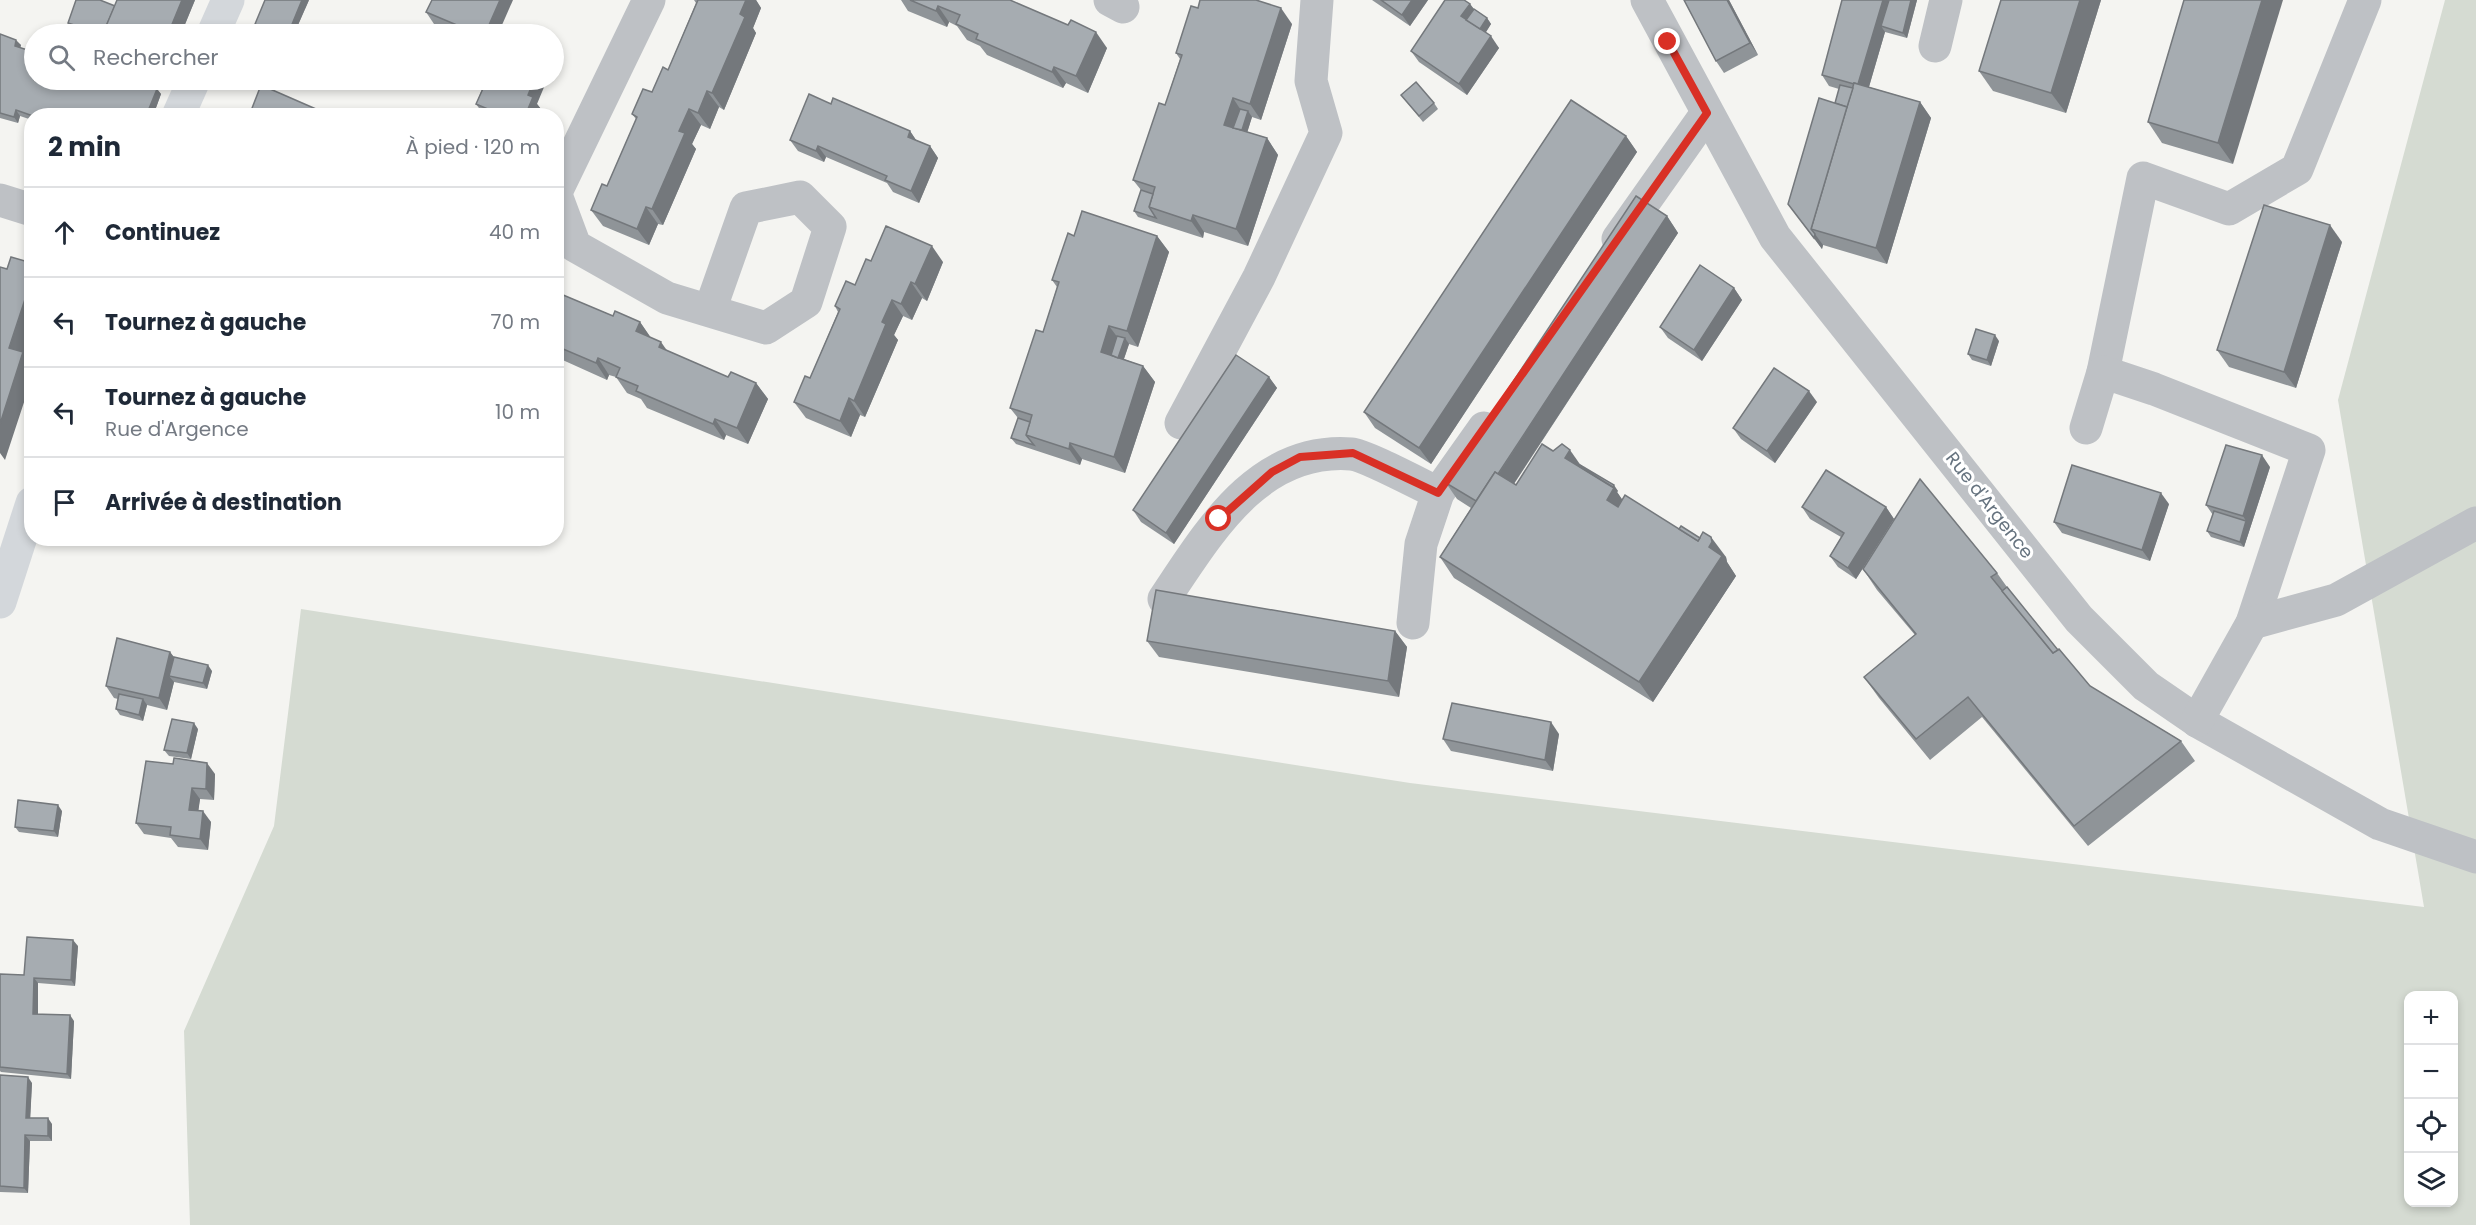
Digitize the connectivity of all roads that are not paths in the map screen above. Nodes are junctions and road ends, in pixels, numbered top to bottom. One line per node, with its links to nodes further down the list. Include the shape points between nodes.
1 (228, 0): 7 (main road)
2 (649, 0): 12 (street)
3 (1317, 0): 20 (street, via 1311,81 1326,133 1259,277)
4 (1647, 0): 11 (street, Rue d'Argence)
5 (1946, 0): 8 (street)
6 (2365, 0): 18 (street, via 2297,169 2229,209 2143,178)
7 (217, 24)
8 (1935, 46)
9 (190, 90): 10 (main road)
10 (182, 108)
11 (1707, 113): 16 (street); 29 (street, Rue d'Argence, via 1775,237 2079,618 2146,686)
12 (564, 177)
13 (0, 200): 14 (street)
14 (24, 208)
15 (564, 216): 17 (street, via 575,246 667,298)
16 (1604, 259)
17 (710, 310)
18 (2103, 372): 21 (street); 28 (street, via 2309,450)
19 (1500, 405): 22 (street)
20 (1181, 423)
21 (2086, 428)
22 (1438, 493): 25 (street, via 1353,453 1300,457 1272,472 1219,519); 27 (street, via 1421,543)
23 (2476, 523): 28 (street, via 2336,600)
24 (24, 528): 26 (main road)
25 (1164, 599)
26 (0, 602)
27 (1413, 623)
28 (2252, 623): 29 (street)
29 (2197, 721): 30 (street, Rue d'Argence, via 2380,824)
30 (2476, 858)

